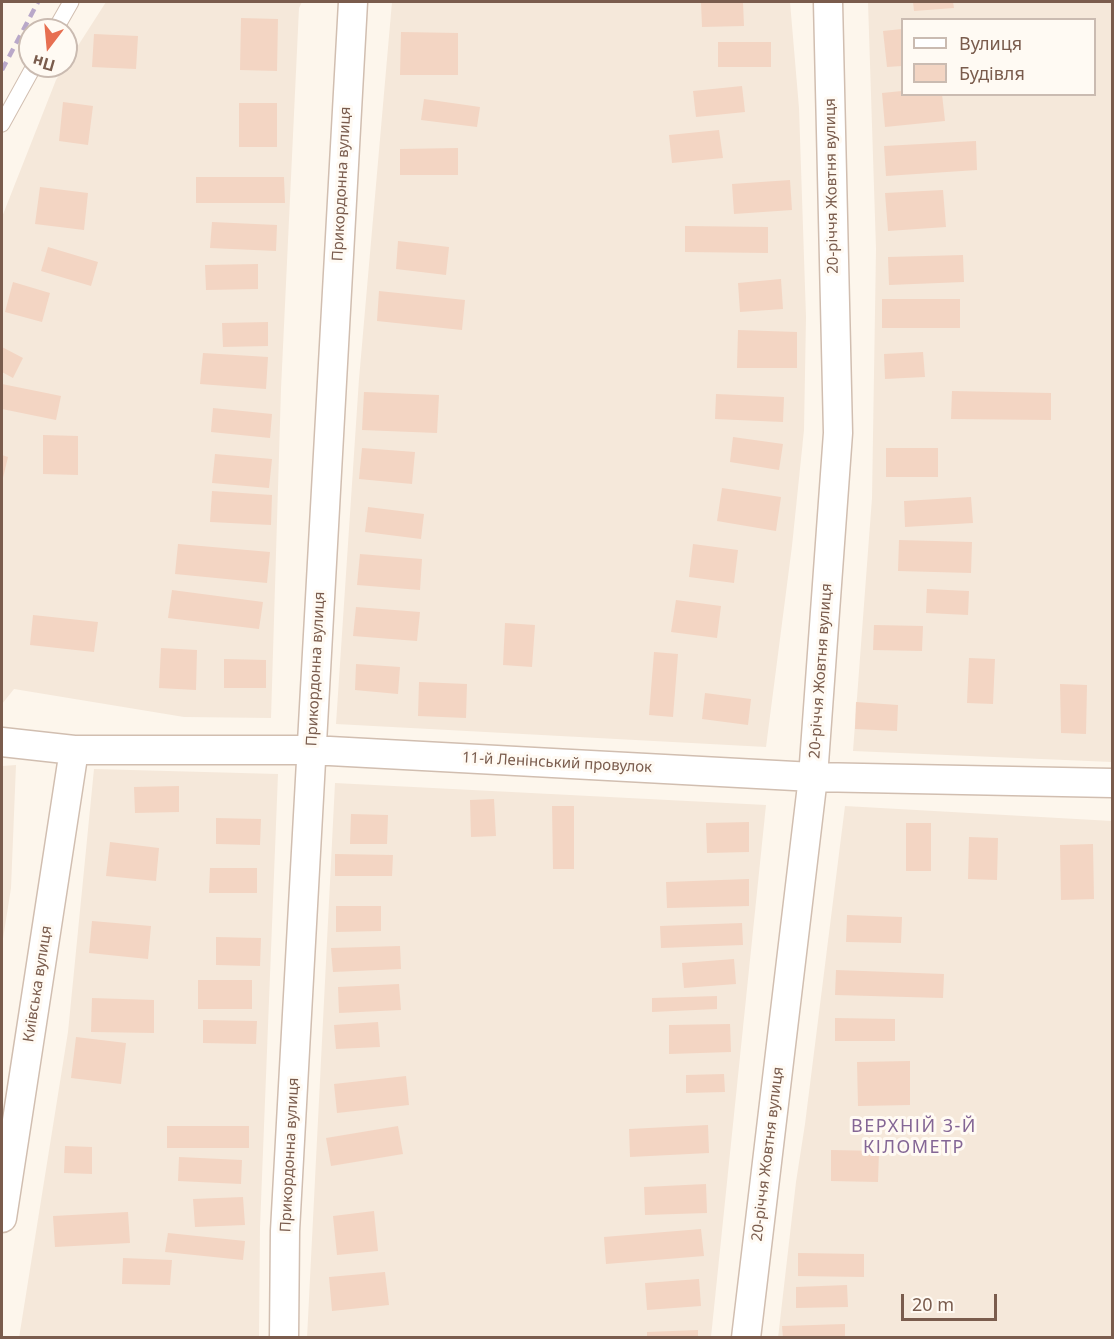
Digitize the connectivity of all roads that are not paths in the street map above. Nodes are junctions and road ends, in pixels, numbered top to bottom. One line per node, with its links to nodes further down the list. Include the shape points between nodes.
1 (71, 2): 4 (lane)
2 (353, 2): 9 (street, Прикордонна вулиця)
3 (828, 2): 10 (street, 20-річчя Жовтня вулиця, via 838,433)
4 (61, 18)
5 (27, 78): 6 (lane)
6 (2, 124)
7 (2, 742): 8 (street, 11-й Ленінський провулок)
8 (74, 750): 9 (street, 11-й Ленінський провулок); 12 (street, Київська вулиця)
9 (311, 750): 10 (street, 11-й Ленінський провулок); 13 (street, Прикордонна вулиця, via 285,1231)
10 (813, 777): 11 (street, 11-й Ленінський провулок); 14 (street, 20-річчя Жовтня вулиця)
11 (1113, 783)
12 (2, 1218)
13 (284, 1338)
14 (746, 1338)

